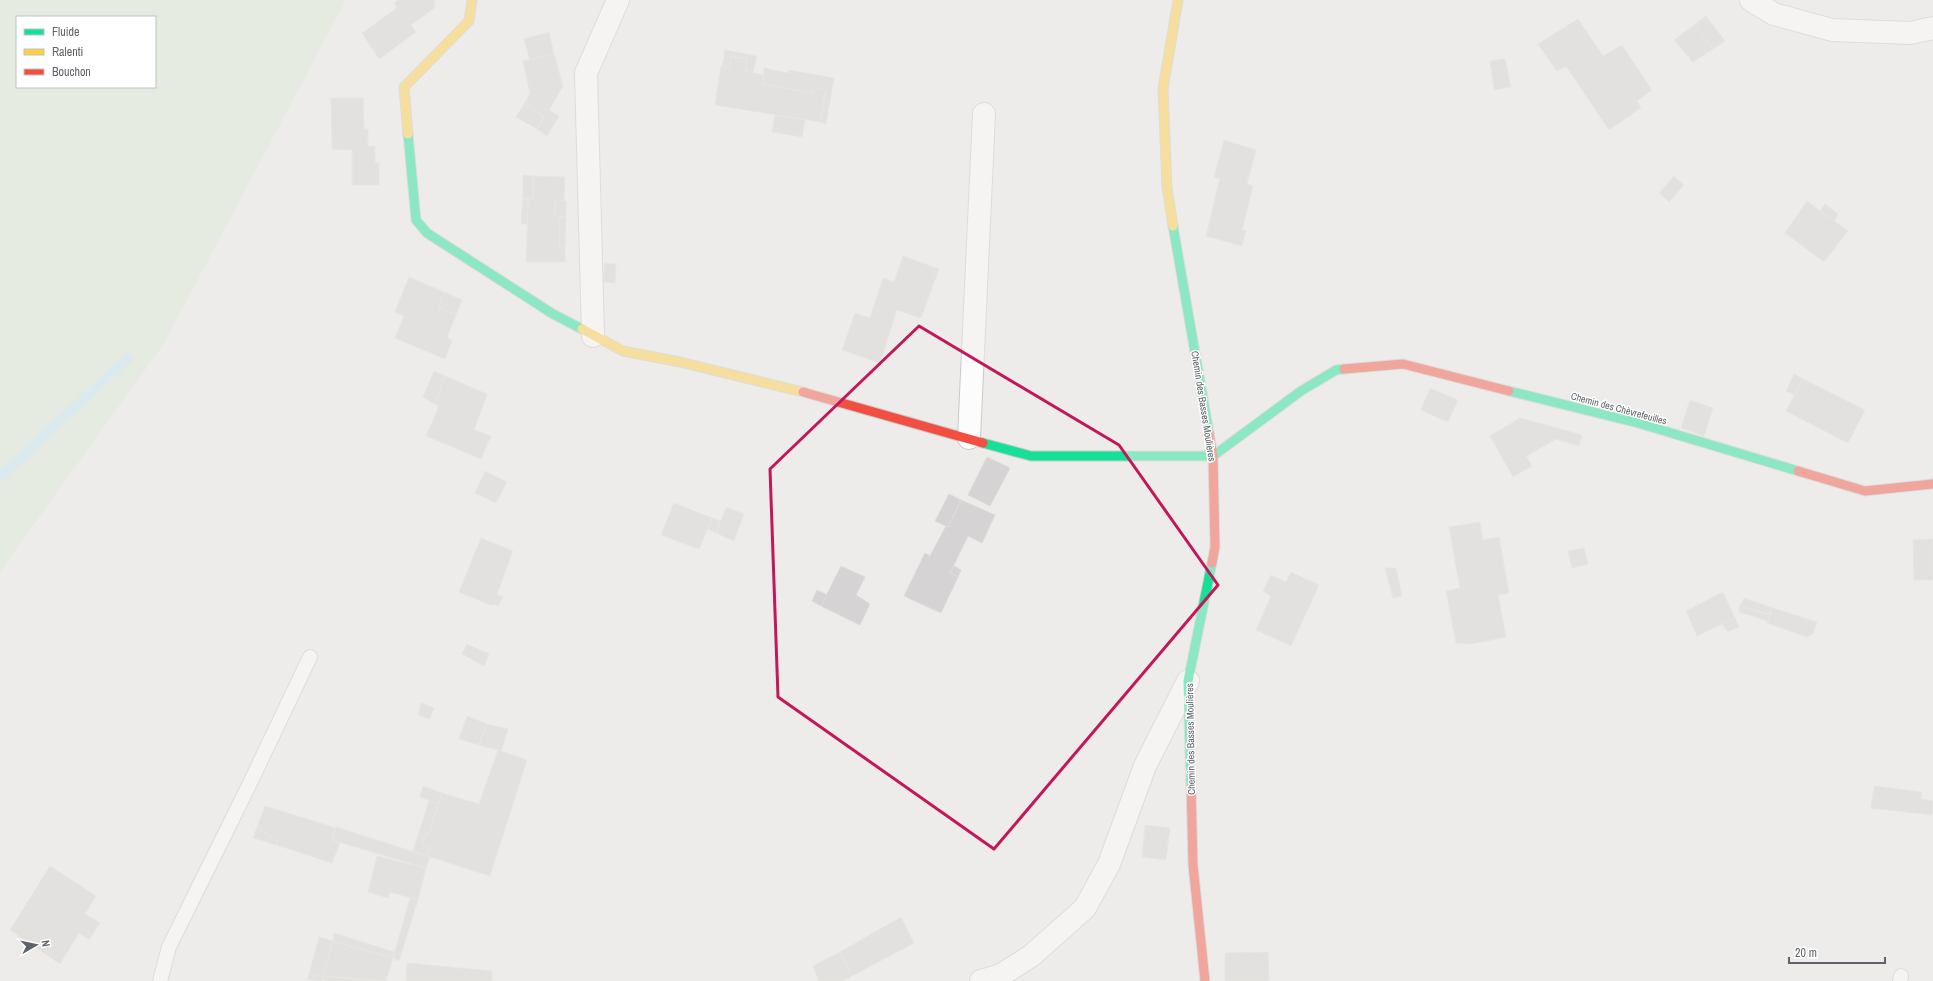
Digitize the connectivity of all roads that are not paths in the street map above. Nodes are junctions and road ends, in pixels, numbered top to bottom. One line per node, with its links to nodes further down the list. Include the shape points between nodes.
1 (472, 0): 7 (street, via 469,21 404,87 416,220 427,233 553,314)
2 (618, 0): 7 (street, via 586,73)
3 (1178, 0): 9 (street, Chemin des Basses Moulières, via 1163,89 1166,188)
4 (1751, 0): 5 (street, via 1774,14 1832,30 1910,33)
5 (1933, 28)
6 (984, 114): 8 (street)
7 (593, 336): 8 (street, via 623,351 782,386)
8 (969, 438): 9 (street, via 1031,456)
9 (1213, 456): 10 (street, Chemin des Chèvrefeuilles, via 1301,391 1336,370 1403,364 1638,423 1865,491); 12 (street, Chemin des Basses Moulières, via 1215,548)
10 (1933, 484)
11 (310, 657): 13 (lane, via 169,947)
12 (1188, 681): 14 (street, via 1145,766 1109,864 1085,908 1031,956 1001,975); 15 (street, Chemin des Basses Moulières, via 1193,865)
13 (160, 981)
14 (981, 981)
15 (1205, 981)

